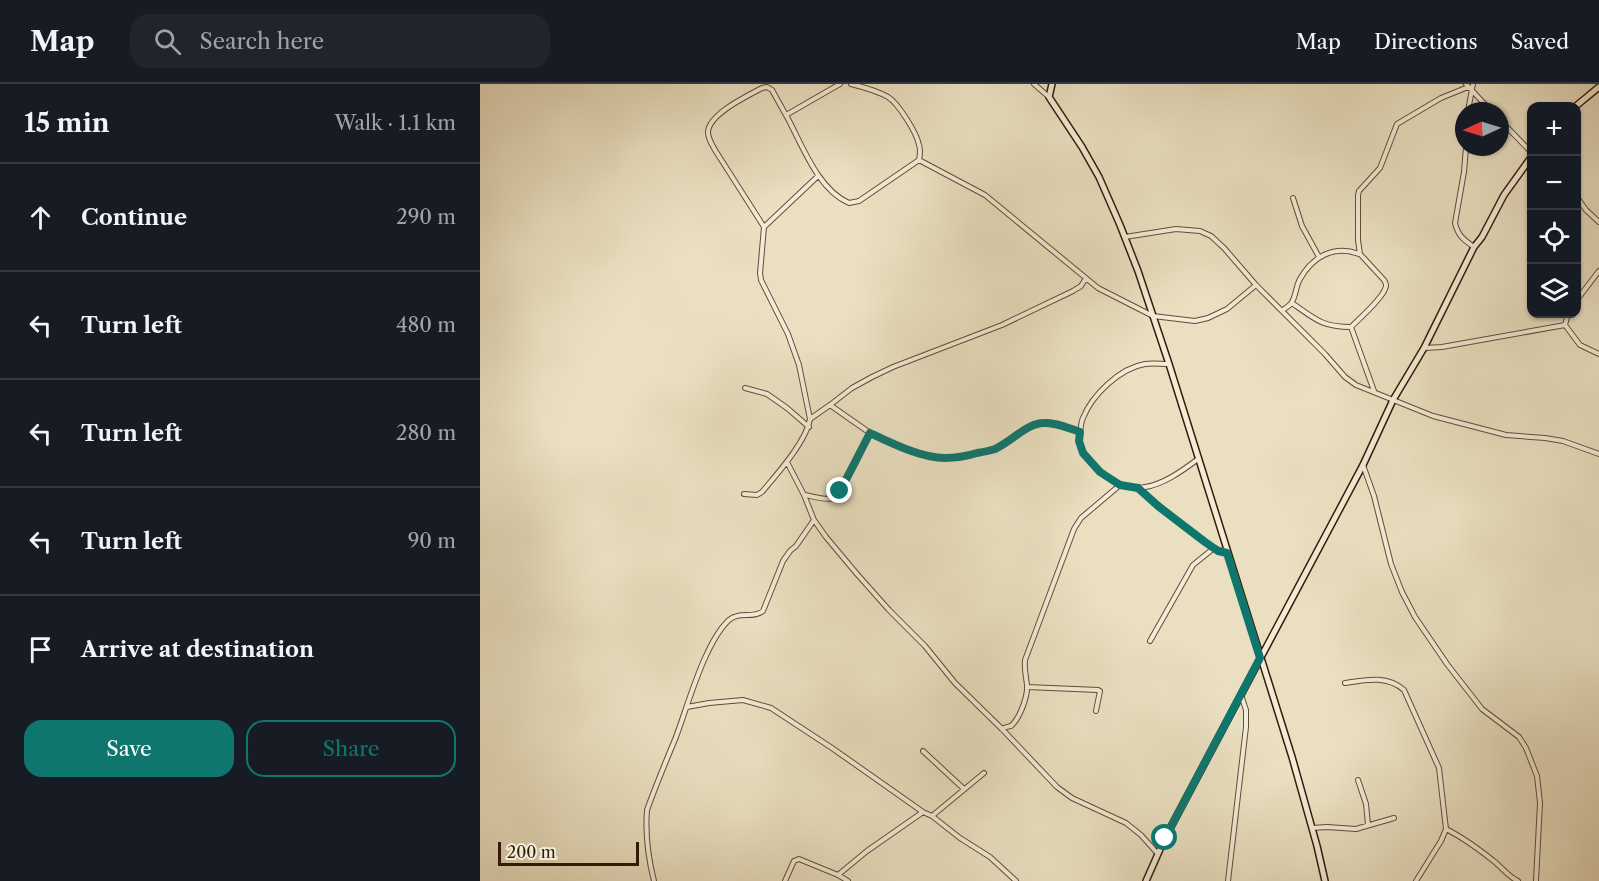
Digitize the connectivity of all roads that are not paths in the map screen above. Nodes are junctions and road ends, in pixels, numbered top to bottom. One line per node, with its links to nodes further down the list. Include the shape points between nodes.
1 (840, 84): 12 (street)
2 (851, 84): 17 (street, via 895,102 917,138)
3 (1034, 84): 8 (street)
4 (1052, 84): 8 (main road)
5 (1473, 84): 6 (street)
6 (1469, 87): 9 (street); 10 (street); 25 (street, via 1441,98 1397,124 1380,168 1359,190)
7 (1599, 87): 11 (main road)
8 (1048, 97): 23 (main road, via 1099,177)
9 (1468, 102)
10 (1483, 102)
11 (1581, 102)
12 (788, 117): 18 (street); 22 (street, via 767,87 719,114 708,130 708,138)
13 (1509, 130): 14 (street)
14 (1527, 150)
15 (1465, 156): 24 (street, via 1455,223 1461,238)
16 (1531, 156): 24 (main road)
17 (919, 160): 18 (street, via 859,201 849,203 832,193); 28 (street, via 985,195)
18 (818, 176): 22 (street)
19 (1293, 198): 26 (street, via 1302,226)
20 (1581, 203): 21 (street)
21 (1599, 222)
22 (764, 227): 44 (street, via 761,280 799,364)
23 (1125, 237): 29 (street, via 1176,228 1200,231 1224,248); 33 (main road)
24 (1474, 247): 37 (main road)
25 (1360, 254): 26 (street, via 1337,250); 36 (street, via 1386,285)
26 (1319, 256): 31 (street, via 1300,279)
27 (1599, 271): 30 (street)
28 (1086, 278): 33 (street); 43 (street, via 1073,291 1012,320 872,377)
29 (1256, 285): 32 (street); 33 (street, via 1227,309 1208,318 1195,321)
30 (1581, 295)
31 (1292, 303): 32 (street); 36 (street, via 1318,322)
32 (1282, 311): 41 (street, via 1345,377)
33 (1153, 316): 39 (main road)
34 (1567, 318): 35 (street)
35 (1565, 325): 37 (street); 38 (street, via 1580,345)
36 (1351, 327): 41 (street)
37 (1424, 348): 42 (main road)
38 (1599, 354)
39 (1169, 364): 46 (street, via 1144,364 1119,375 1091,404); 49 (main road)
40 (745, 388): 45 (street, via 767,394)
41 (1374, 392): 42 (street)
42 (1393, 400): 48 (street, via 1465,425 1506,435 1563,441); 51 (main road)
43 (830, 405): 44 (street); 47 (street)
44 (810, 419): 45 (street)
45 (808, 427): 50 (street)
46 (1080, 432): 47 (street, via 1055,424 1033,424 995,449 943,459); 52 (street, via 1083,453 1100,472)
47 (870, 433): 55 (street, via 833,498)
48 (1599, 454)
49 (1198, 459): 53 (street, via 1163,482); 58 (main road)
50 (787, 462): 54 (street, via 762,492); 55 (street)
51 (1363, 465): 60 (main road); 88 (street, via 1391,564 1415,617 1482,710 1519,737 1526,748 1537,776 1540,803)
52 (1120, 485): 53 (street); 62 (street, via 1081,518 1074,529 1025,660)
53 (1138, 488): 57 (street)
54 (744, 494)
55 (804, 495): 56 (street)
56 (814, 520): 64 (street, via 783,561 763,611 736,615 715,638); 66 (street, via 889,610)
57 (1214, 548): 58 (street); 59 (street, via 1193,565)
58 (1227, 553): 60 (main road)
59 (1150, 641)
60 (1260, 658): 63 (main road); 75 (main road)
61 (1344, 683): 76 (street, via 1373,679 1394,683 1404,690 1439,768)
62 (1027, 687): 65 (street, via 1101,691); 66 (street, via 1020,712 1011,726)
63 (1241, 693): 77 (main road); 84 (street, via 1246,727)
64 (687, 707): 71 (street, via 743,700 771,708); 79 (street, via 648,810 646,831)
65 (1096, 711)
66 (1002, 729): 77 (street, via 1057,787 1126,823)
67 (923, 751): 70 (street)
68 (984, 773): 70 (street)
69 (1358, 780): 74 (street)
70 (964, 789): 72 (street)
71 (923, 812): 72 (street); 78 (street)
72 (932, 816): 82 (street, via 990,857)
73 (1394, 818): 74 (street)
74 (1368, 825): 75 (street, via 1356,829)
75 (1312, 828): 85 (main road)
76 (1446, 829): 86 (street); 87 (street)
77 (1158, 854): 83 (main road)
78 (838, 875): 80 (street, via 799,859 794,861); 81 (street)
79 (654, 881)
80 (785, 881)
81 (848, 881)
82 (1016, 881)
83 (1147, 881)
84 (1228, 881)
85 (1325, 881)
86 (1416, 881)
87 (1518, 881)
88 (1536, 881)

